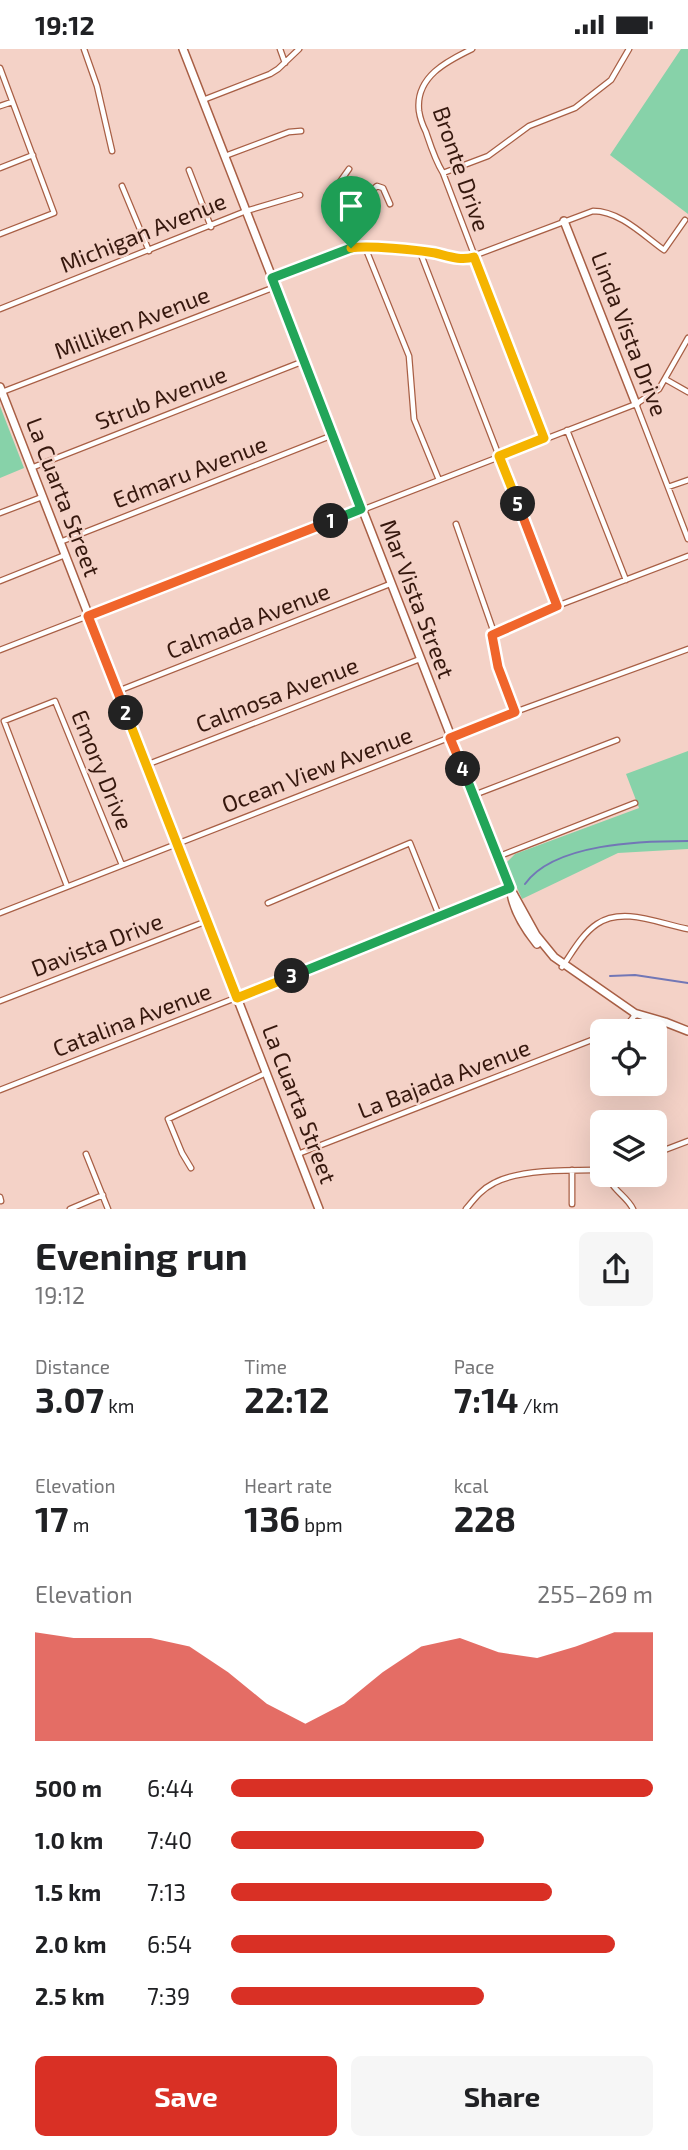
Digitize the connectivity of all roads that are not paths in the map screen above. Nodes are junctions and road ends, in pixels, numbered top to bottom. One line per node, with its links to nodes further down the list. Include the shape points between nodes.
1 (84, 49): 13 (street)
2 (183, 49): 9 (street, Mar Vista Street)
3 (279, 49): 7 (street)
4 (299, 49): 7 (street)
5 (472, 49): 19 (street, Bronte Drive, via 435,70 419,101)
6 (629, 49): 19 (street, via 611,80 575,108 529,125 488,156)
7 (285, 63): 9 (street, via 271,74)
8 (0, 68): 10 (street)
9 (203, 100): 15 (street, Mar Vista Street)
10 (12, 102): 11 (street); 14 (street)
11 (0, 106)
12 (301, 131): 15 (street)
13 (112, 151)
14 (33, 155): 16 (street); 28 (street, via 54,213)
15 (225, 156): 23 (street, Mar Vista Street)
16 (0, 168)
17 (349, 169): 26 (street, via 332,193)
18 (189, 170): 27 (street)
19 (443, 173): 33 (street, Bronte Drive)
20 (122, 186): 31 (street)
21 (300, 195): 23 (street, Michigan Avenue)
22 (390, 204): 26 (street, via 383,188 377,186)
23 (246, 211): 27 (street, Michigan Avenue); 34 (street, Mar Vista Street)
24 (685, 220): 25 (street, via 664,250 619,217 601,211)
25 (564, 221): 33 (street); 42 (street, Linda Vista Drive)
26 (343, 225): 30 (street)
27 (211, 227): 31 (street, Michigan Avenue)
28 (0, 234)
29 (365, 247): 30 (street); 32 (street); 49 (street, via 409,356 414,419)
30 (351, 248): 34 (street)
31 (149, 251): 36 (street, Michigan Avenue)
32 (420, 252): 33 (street); 46 (street)
33 (474, 257): 45 (street, Bronte Drive)
34 (272, 278): 35 (street, Mar Vista Street)
35 (275, 287): 38 (street, Mar Vista Street); 40 (street, Milliken Avenue)
36 (0, 309)
37 (688, 338): 39 (street)
38 (304, 361): 44 (street, Mar Vista Street); 47 (street, Strub Avenue)
39 (665, 379): 41 (street); 42 (street, via 654,394)
40 (1, 390): 47 (street, La Cuarta Street)
41 (688, 392)
42 (636, 404): 43 (street); 50 (street, Linda Vista Drive)
43 (567, 430): 45 (street); 59 (street)
44 (333, 435): 52 (street, Mar Vista Street); 56 (street, Edmaru Avenue)
45 (544, 438): 46 (street)
46 (499, 456): 49 (street); 62 (street)
47 (30, 468): 51 (street, La Cuarta Street)
48 (688, 479): 50 (street)
49 (439, 480): 52 (street)
50 (668, 487): 55 (street, Linda Vista Drive)
51 (42, 497): 53 (street); 56 (street, La Cuarta Street)
52 (361, 509): 61 (street, Mar Vista Street); 63 (street)
53 (0, 513)
54 (456, 524): 64 (street)
55 (688, 539)
56 (60, 542): 57 (street, La Cuarta Street)
57 (65, 555): 60 (street); 63 (street, La Cuarta Street)
58 (688, 555): 59 (street)
59 (626, 580): 62 (street)
60 (0, 581)
61 (390, 584): 67 (street, Mar Vista Street); 68 (street, Calmada Avenue)
62 (557, 606): 64 (street)
63 (88, 616): 66 (street); 68 (street, La Cuarta Street)
64 (492, 635): 69 (street)
65 (688, 649): 69 (street, Ocean View Avenue)
66 (0, 650)
67 (419, 659): 70 (street, Mar Vista Street); 72 (street, Calmosa Avenue)
68 (118, 691): 72 (street, La Cuarta Street)
69 (515, 712): 70 (street, Ocean View Avenue)
70 (450, 738): 73 (street, Mar Vista Street); 75 (street, Ocean View Avenue)
71 (617, 740): 73 (street)
72 (146, 765): 75 (street, La Cuarta Street)
73 (474, 795): 76 (street, Mar Vista Street)
74 (635, 803): 76 (street)
75 (177, 843): 77 (street, Ocean View Avenue); 83 (street, La Cuarta Street)
76 (497, 857): 79 (street, Mar Vista Street)
77 (122, 865): 78 (street, Ocean View Avenue); 78 (street, Emory Drive, via 55,701 4,721)
78 (67, 886): 81 (street, Ocean View Avenue)
79 (510, 888): 82 (street, Catalina Avenue); 85 (street, Mar Vista Street, via 525,927)
80 (268, 903): 82 (street, via 410,843)
81 (0, 913)
82 (440, 918): 86 (street, Catalina Avenue)
83 (207, 921): 86 (street, La Cuarta Street); 87 (street, Davista Drive)
84 (688, 929): 85 (street, via 638,917 611,918 597,923)
85 (563, 966): 88 (street, Mar Vista Street)
86 (237, 998): 92 (street, La Cuarta Street); 93 (street, Catalina Avenue)
87 (0, 1001)
88 (636, 1014): 89 (street); 90 (street, Mar Vista Street)
89 (633, 1019)
90 (688, 1031)
91 (590, 1040): 97 (street, La Bajada Avenue)
92 (266, 1073): 97 (street, La Cuarta Street); 98 (street, via 168,1119)
93 (0, 1090)
94 (688, 1141): 95 (street)
95 (667, 1149)
96 (86, 1154): 102 (street)
97 (298, 1154): 106 (street, La Cuarta Street)
98 (191, 1168)
99 (590, 1170): 100 (street)
100 (572, 1171): 103 (street); 107 (street, via 497,1181 478,1193)
101 (613, 1187): 108 (street)
102 (103, 1195): 104 (street); 105 (street)
103 (572, 1205)
104 (70, 1209)
105 (108, 1209)
106 (319, 1209)
107 (466, 1209)
108 (633, 1209)

